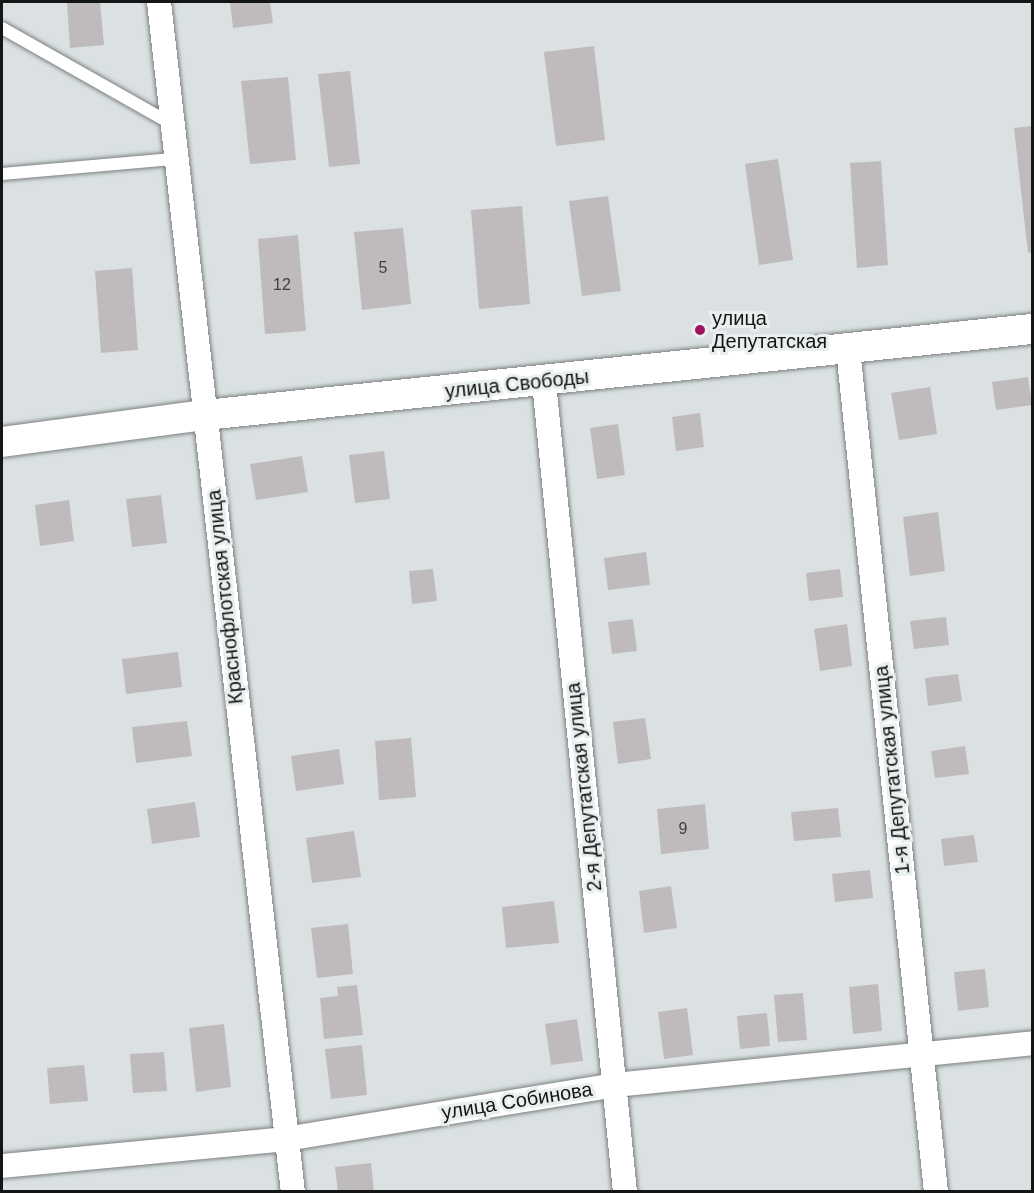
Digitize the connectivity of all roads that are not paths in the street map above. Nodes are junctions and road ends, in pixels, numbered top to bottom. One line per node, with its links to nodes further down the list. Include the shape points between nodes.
1 (159, 2): 3 (street, Краснофлотская улица)
2 (2, 28): 3 (lane)
3 (170, 123): 4 (street, Краснофлотская улица)
4 (175, 159): 5 (lane); 9 (street, Краснофлотская улица)
5 (2, 174)
6 (1032, 329): 7 (street, улица Свободы)
7 (848, 350): 8 (street, улица Свободы); 12 (street, 1-я Депутатская улица)
8 (544, 382): 9 (street, улица Свободы); 13 (street, 2-я Депутатская улица)
9 (205, 415): 10 (street, улица Свободы); 14 (street, Краснофлотская улица)
10 (2, 442)
11 (1032, 1043): 12 (street, улица Собинова)
12 (921, 1052): 13 (street, улица Собинова); 18 (street, 1-я Депутатская улица)
13 (614, 1085): 14 (street, улица Собинова); 17 (street, 2-я Депутатская улица)
14 (286, 1139): 15 (street, улица Собинова); 16 (street, Краснофлотская улица)
15 (2, 1166)
16 (292, 1191)
17 (625, 1191)
18 (936, 1191)

